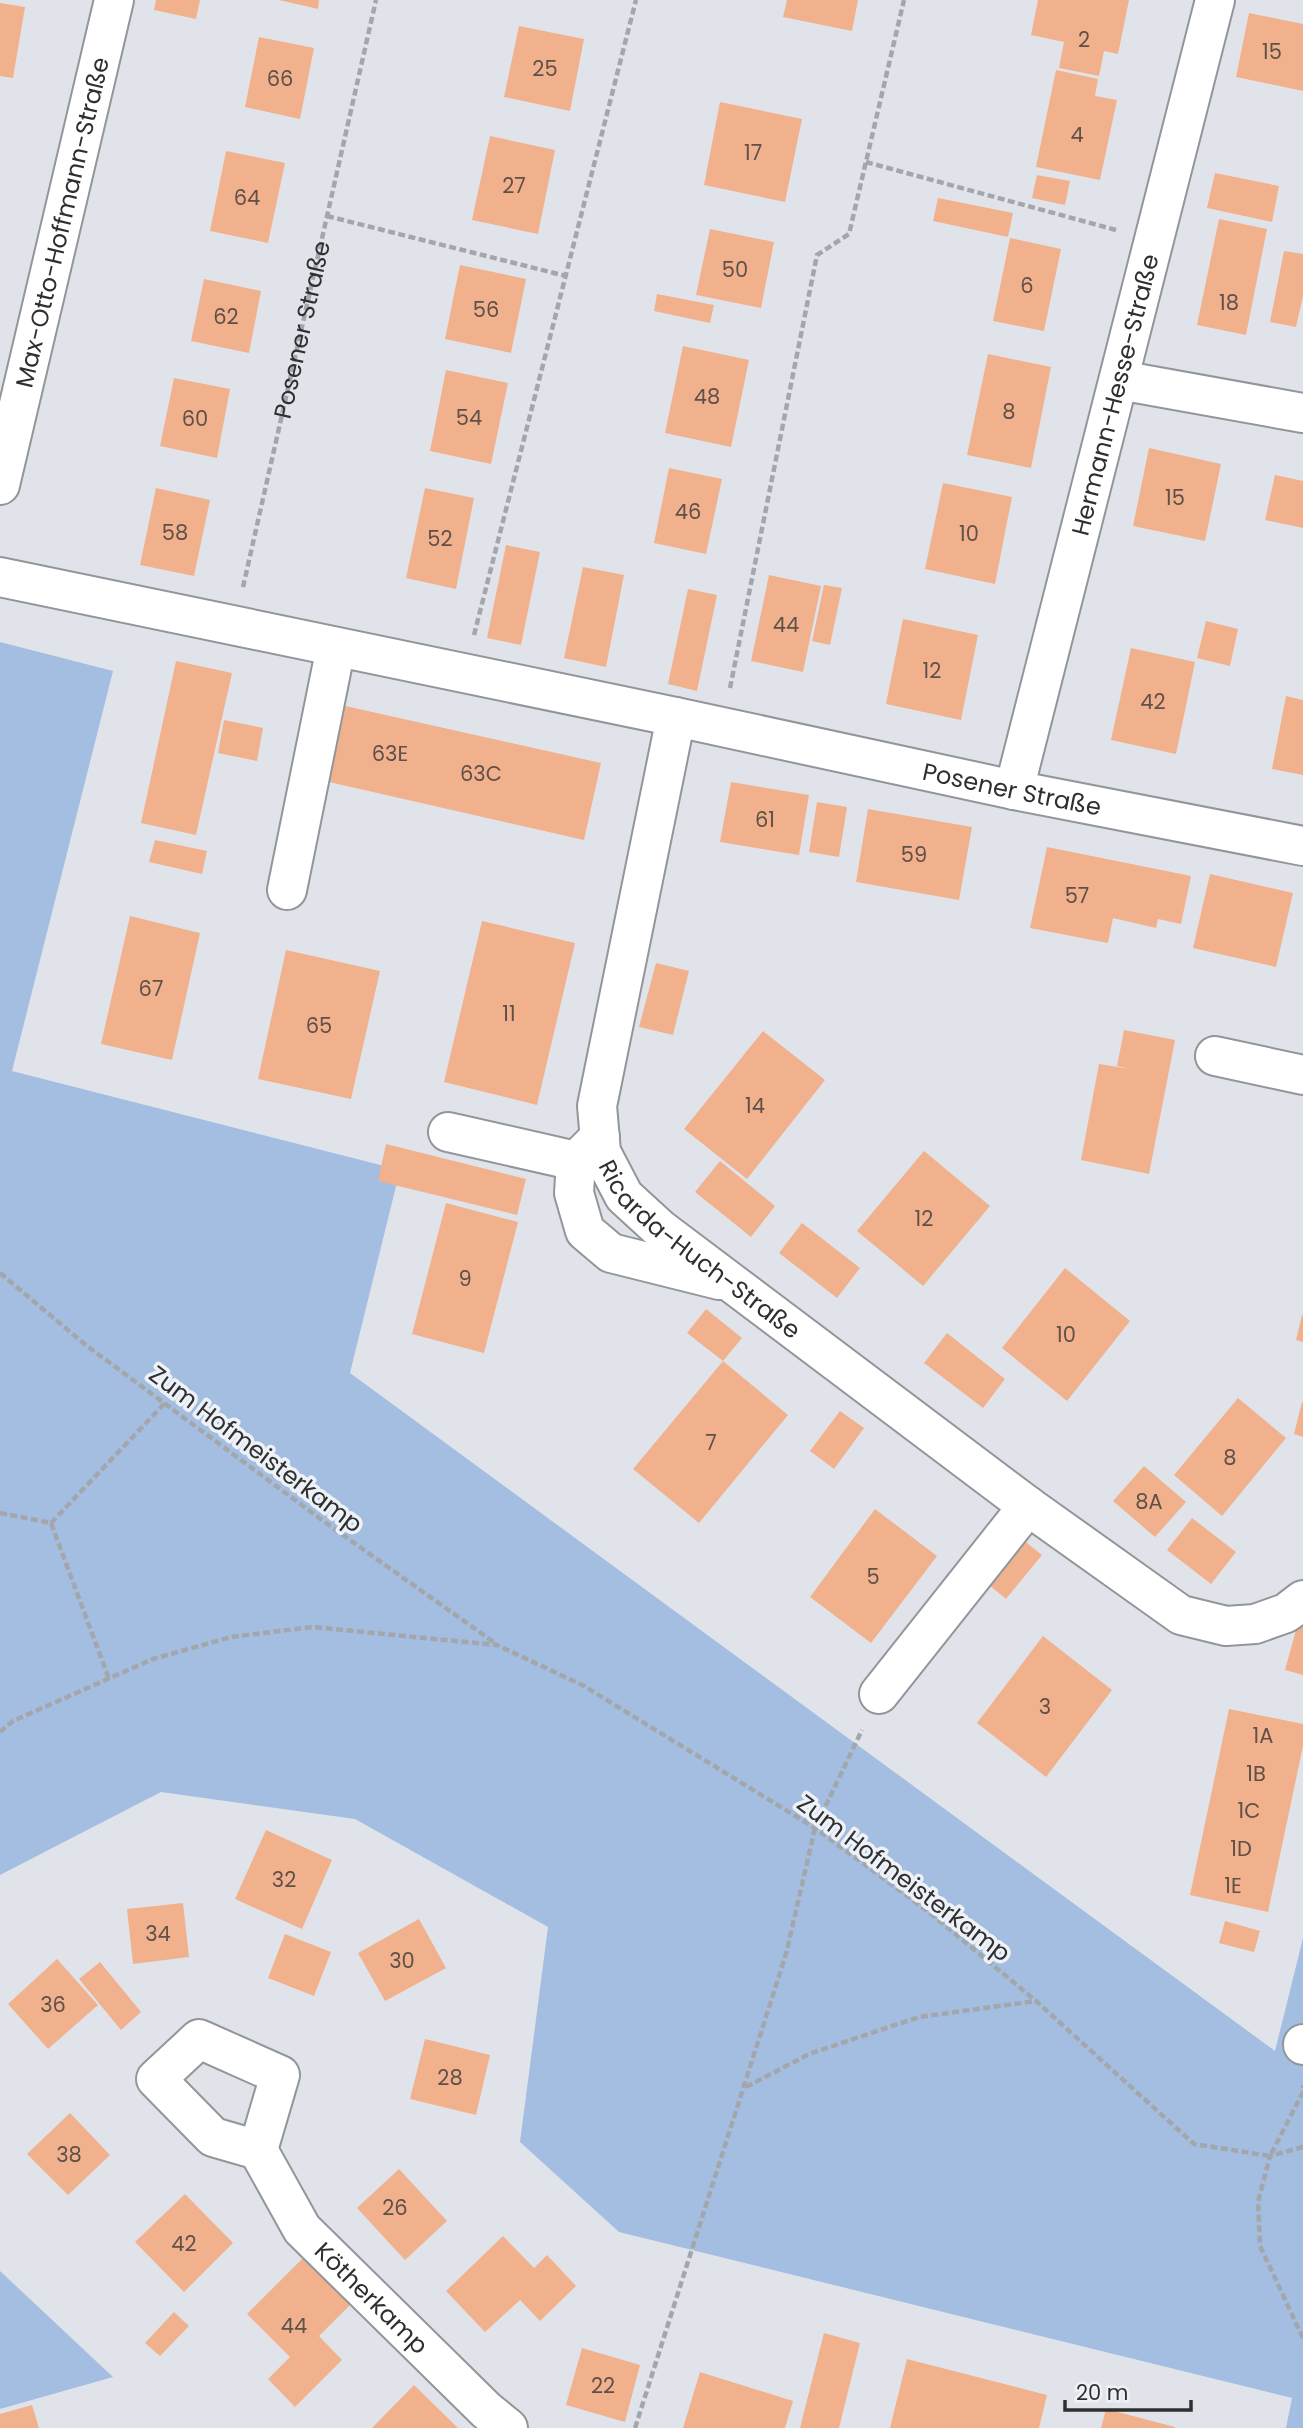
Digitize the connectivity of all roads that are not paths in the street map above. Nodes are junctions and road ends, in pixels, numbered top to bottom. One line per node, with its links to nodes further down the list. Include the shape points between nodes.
1 (114, 0): 5 (street, Max-Otto-Hoffmann-Straße)
2 (1215, 0): 3 (street, Hermann-Hesse-Straße)
3 (1118, 380): 4 (street); 9 (street, Hermann-Hesse-Straße)
4 (1303, 413)
5 (0, 485)
6 (0, 578): 7 (street, Posener Straße)
7 (336, 647): 8 (street, Posener Straße); 11 (street)
8 (676, 717): 9 (street, Posener Straße); 15 (street, Ricarda-Huch-Straße)
9 (1014, 790): 10 (street, Posener Straße)
10 (1303, 846)
11 (287, 890)
12 (1215, 1056): 13 (street)
13 (1303, 1075)
14 (448, 1132): 15 (street)
15 (588, 1149): 16 (street, Ricarda-Huch-Straße, via 601,1152 624,1196 660,1229); 16 (street, via 575,1193 585,1231 611,1253)
16 (736, 1284): 17 (street, Ricarda-Huch-Straße)
17 (1028, 1506): 18 (street, Ricarda-Huch-Straße, via 1181,1615 1226,1626 1255,1624 1286,1614); 19 (street)
18 (1303, 1600)
19 (879, 1694)
20 (258, 2150): 21 (street, Kötherkamp, via 302,2229)
21 (508, 2428)

